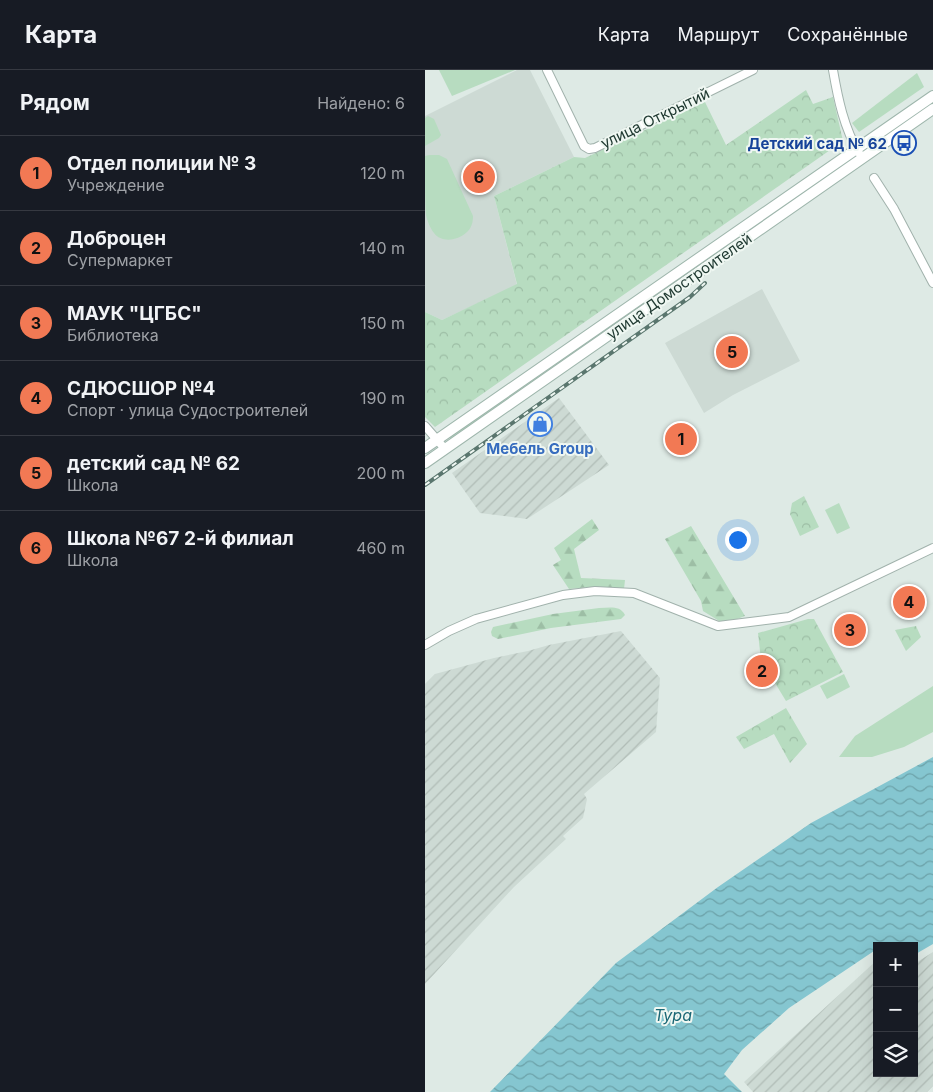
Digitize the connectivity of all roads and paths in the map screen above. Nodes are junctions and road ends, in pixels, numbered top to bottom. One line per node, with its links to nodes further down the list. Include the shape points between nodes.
1 (547, 70): 2 (street, улица Открытий, via 584,146 589,149)
2 (753, 70)
3 (833, 70): 6 (street, via 845,127)
4 (933, 96): 6 (main road, улица Домостроителей)
5 (933, 109): 7 (main road, улица Домостроителей)
6 (856, 149): 7 (street); 11 (main road, улица Домостроителей)
7 (863, 160): 13 (main road, улица Домостроителей)
8 (874, 178): 9 (street)
9 (933, 283)
10 (425, 426): 11 (street)
11 (437, 440): 12 (main road, улица Домостроителей); 13 (street)
12 (425, 448)
13 (445, 449): 14 (main road, улица Домостроителей)
14 (425, 463)
15 (933, 548): 16 (street, via 789,617 718,626 634,593 595,591 563,595 483,617)
16 (425, 645)

